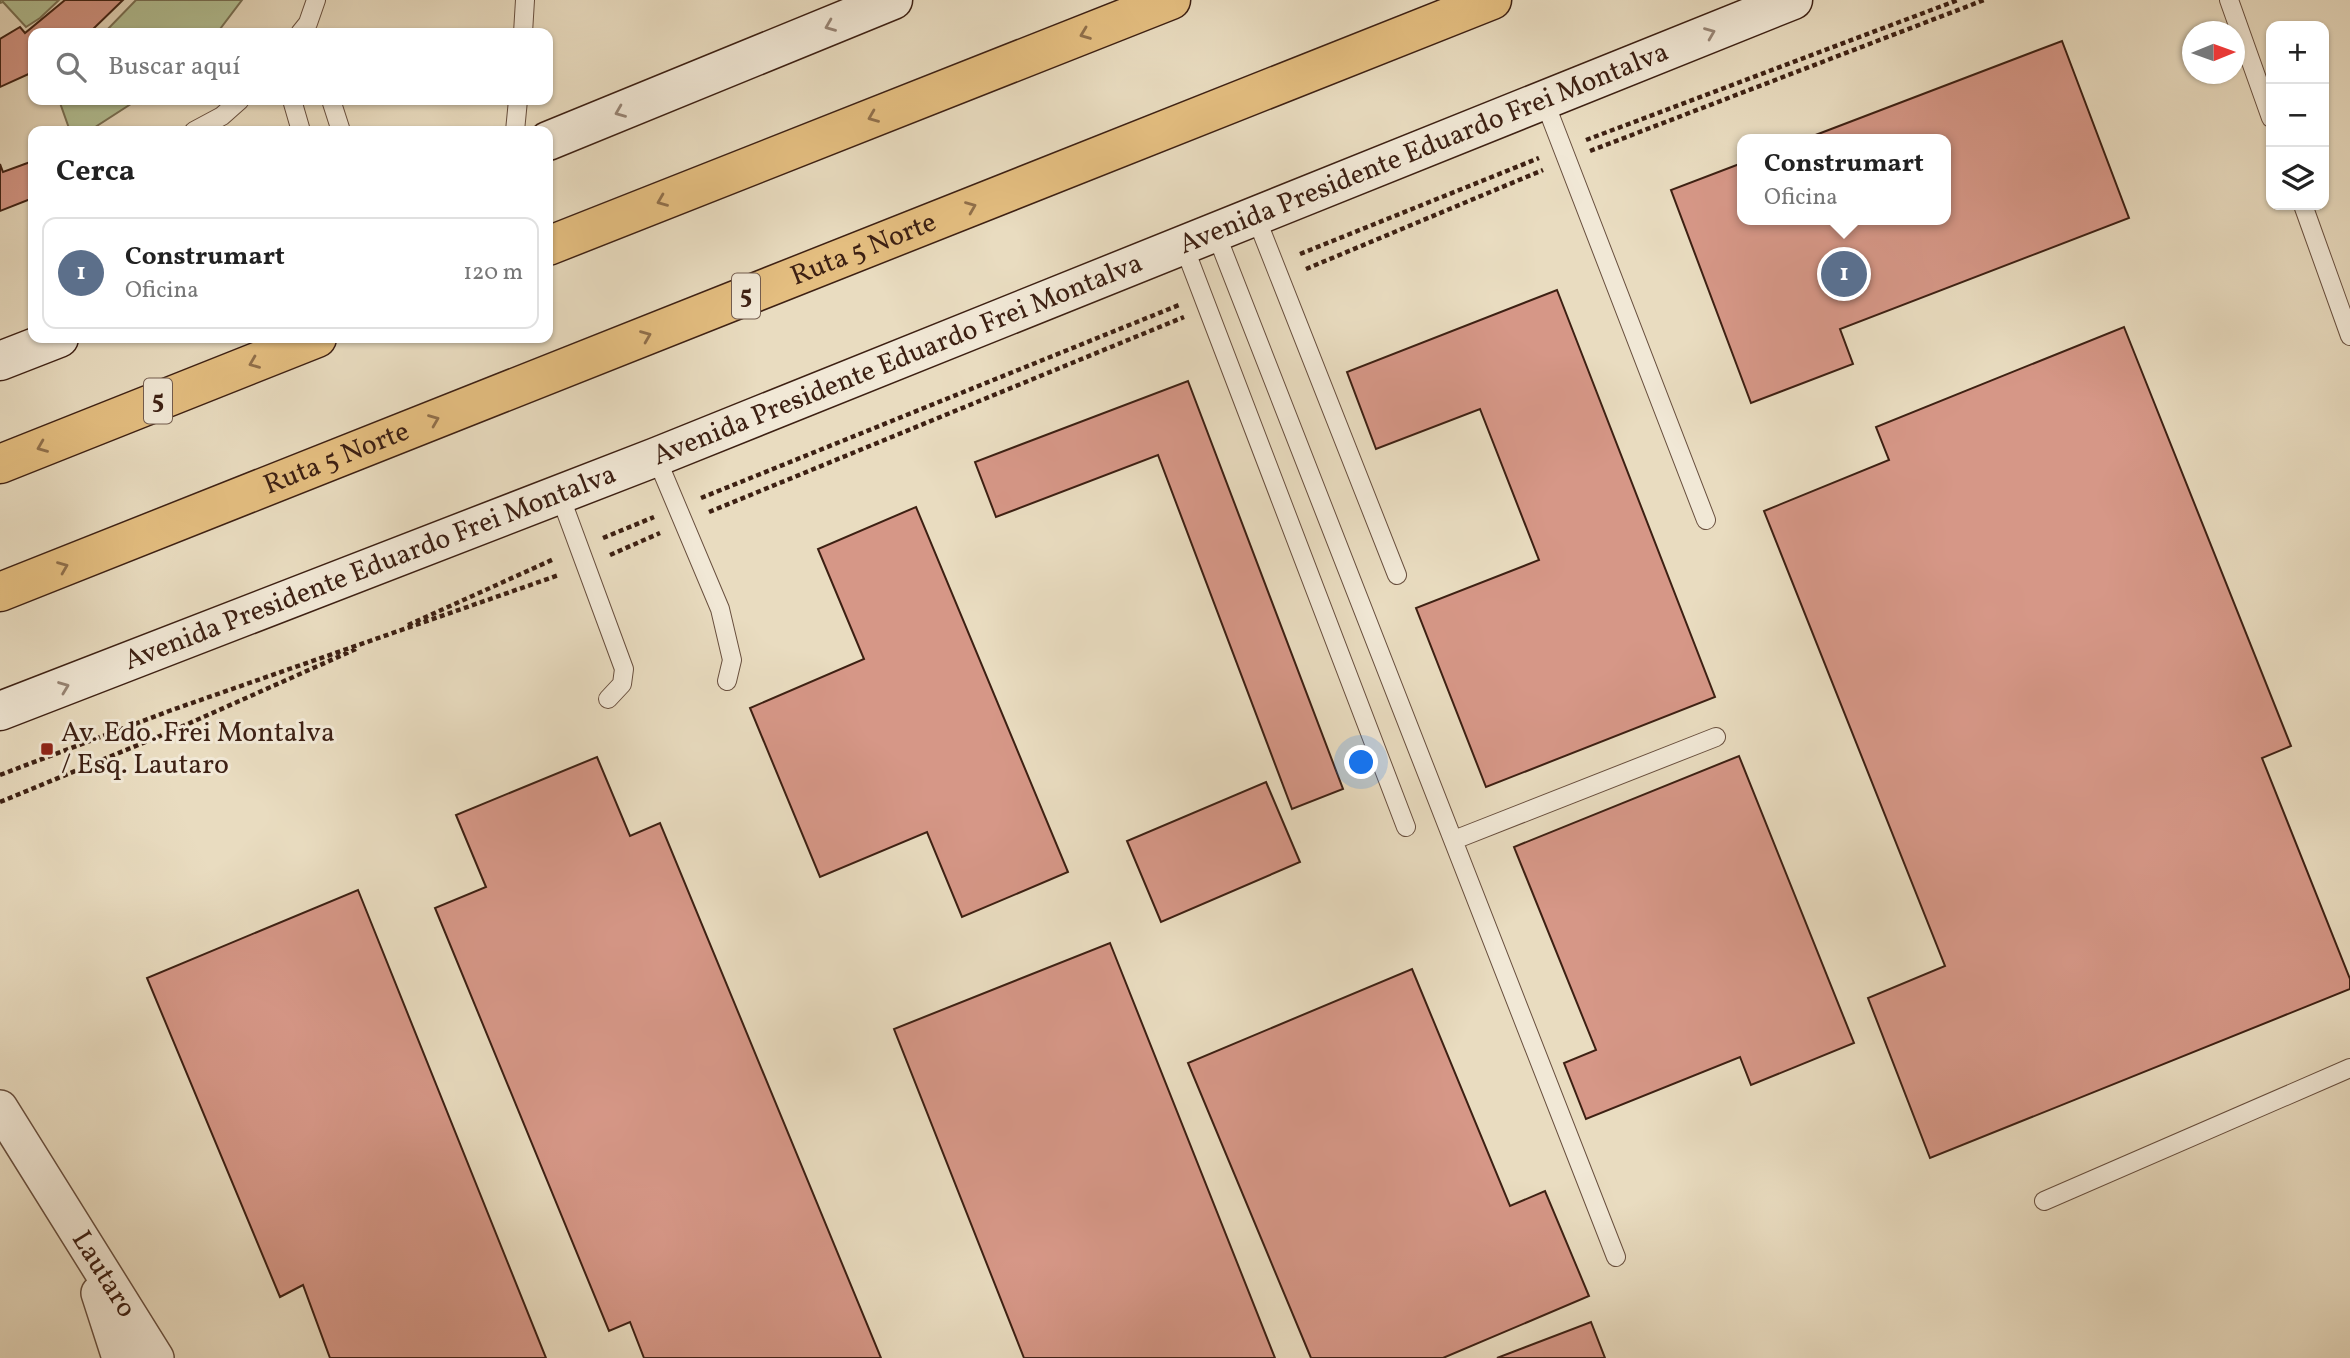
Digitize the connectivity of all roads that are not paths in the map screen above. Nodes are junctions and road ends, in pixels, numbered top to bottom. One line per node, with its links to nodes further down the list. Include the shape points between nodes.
1 (316, 0): 8 (lane)
2 (526, 0): 9 (lane)
3 (893, 0): 20 (main road, one-way to 20)
4 (1171, 0): 24 (highway, one-way to 24)
5 (1492, 0): 34 (highway, Ruta 5 Norte / 5, one-way to 5)
6 (1793, 0): 10 (main road, Avenida Presidente Eduardo Frei Montalva, one-way to 6)
7 (2229, 0): 11 (lane)
8 (307, 28)
9 (523, 28)
10 (1544, 100): 22 (main road, Avenida Presidente Eduardo Frei Montalva); 32 (lane)
11 (2266, 104)
12 (234, 105): 16 (lane)
13 (293, 105): 17 (lane)
14 (333, 105): 18 (lane)
15 (518, 105): 19 (lane)
16 (203, 126)
17 (300, 126)
18 (339, 126)
19 (515, 126)
20 (553, 139)
21 (2304, 210): 25 (lane)
22 (1255, 215): 23 (main road, Avenida Presidente Eduardo Frei Montalva); 33 (lane)
23 (1199, 237): 29 (main road, Avenida Presidente Eduardo Frei Montalva); 39 (lane, via 1205,302); 40 (lane)
24 (553, 244)
25 (2350, 336)
26 (46, 343): 28 (main road)
27 (304, 343): 30 (highway, 5, one-way to 30)
28 (0, 361)
29 (656, 457): 31 (main road, Avenida Presidente Eduardo Frei Montalva); 35 (lane, via 720,609 732,660)
30 (0, 464)
31 (559, 494): 36 (lane, via 624,669 621,684); 37 (main road, Avenida Presidente Eduardo Frei Montalva, one-way to 31)
32 (1706, 520)
33 (1397, 575)
34 (0, 592)
35 (727, 681)
36 (608, 699)
37 (0, 712)
38 (1716, 737): 40 (lane)
39 (1406, 827)
40 (1454, 840): 45 (lane)
41 (2350, 1068): 44 (lane)
42 (0, 1108): 43 (street, Lautaro)
43 (52, 1191): 46 (street, Lautaro, via 88,1264); 47 (street, Lautaro)
44 (2044, 1201)
45 (1616, 1257)
46 (120, 1358)
47 (156, 1358)

